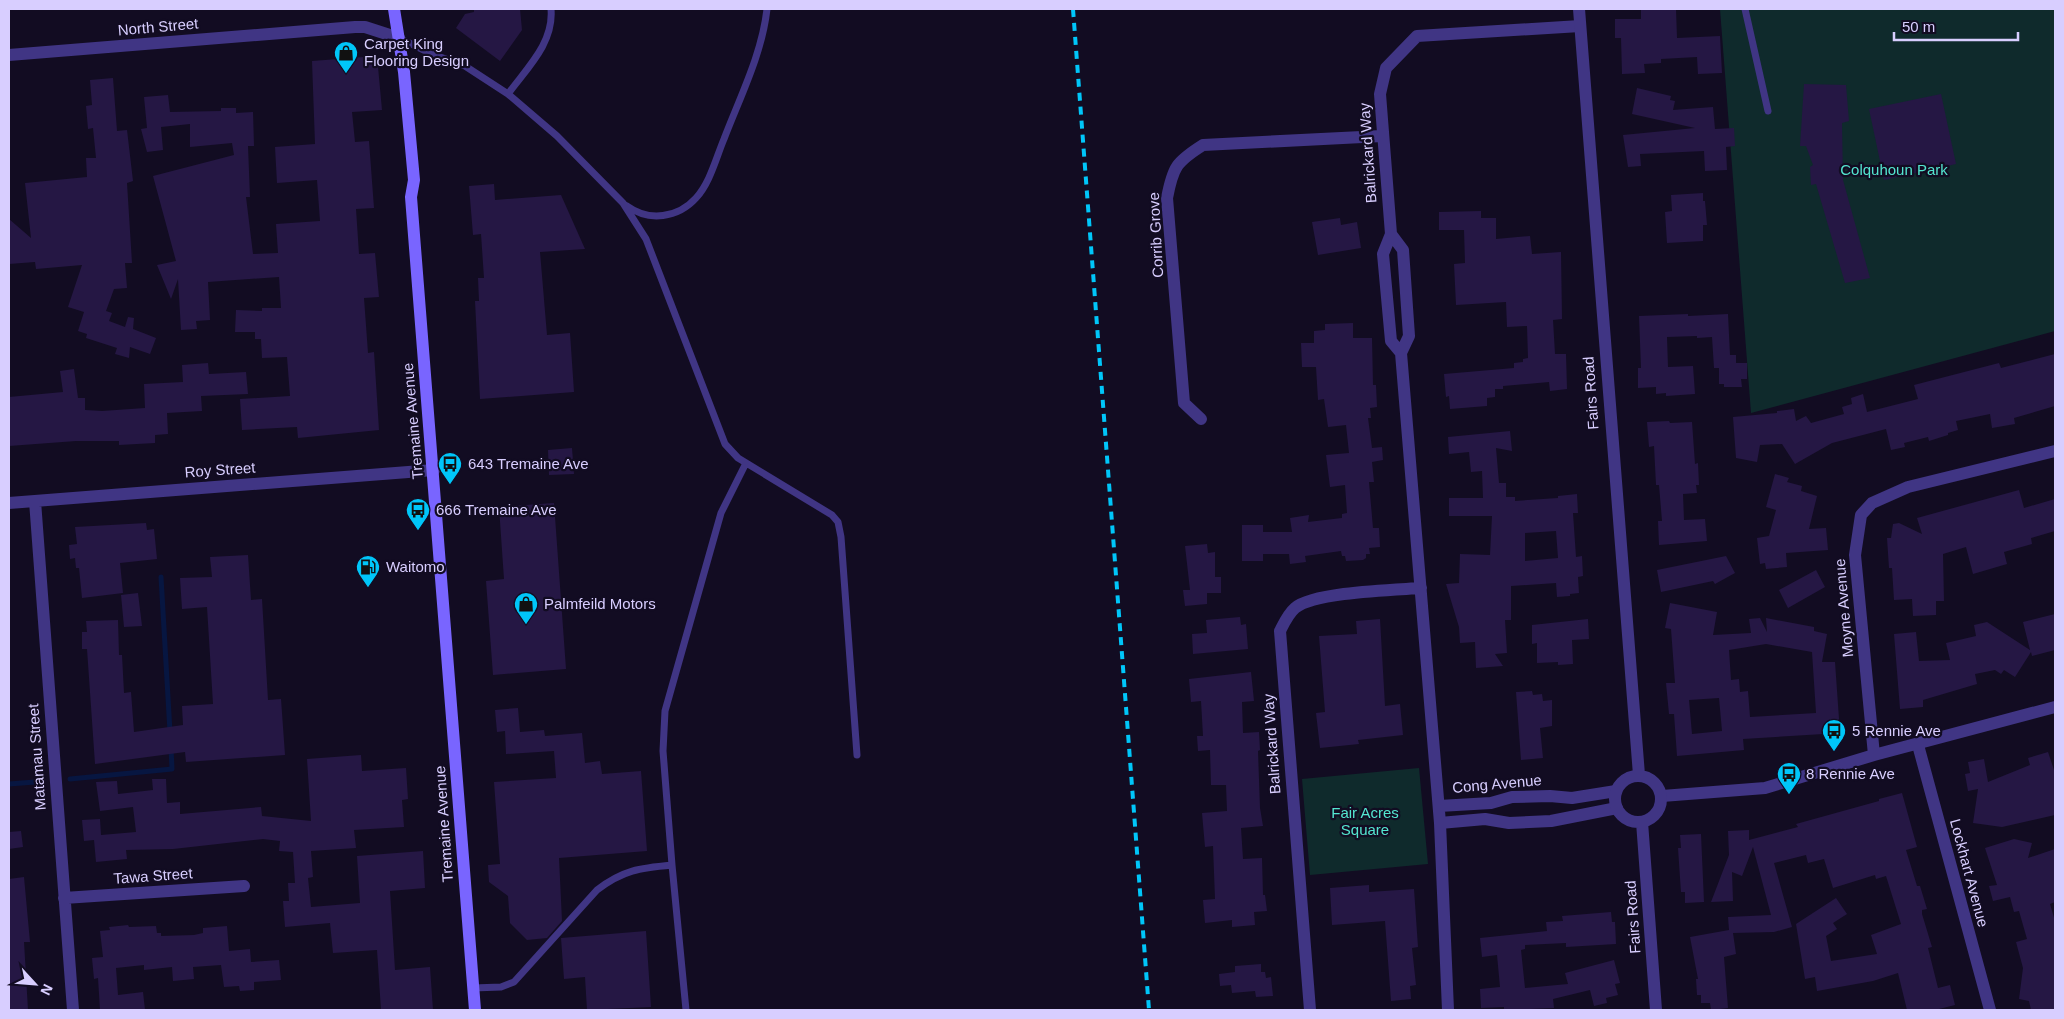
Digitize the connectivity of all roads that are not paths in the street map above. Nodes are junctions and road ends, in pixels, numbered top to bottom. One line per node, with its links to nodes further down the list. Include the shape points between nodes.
1 (394, 9): 7 (main road, Tremaine Avenue)
2 (552, 9): 9 (lane, via 548,38)
3 (766, 9): 12 (lane, via 752,67 702,190 687,206 659,216 641,214)
4 (1579, 9): 6 (street, Fairs Road)
5 (1745, 9): 10 (lane)
6 (1580, 26): 11 (street, Balrickard Way, via 1417,36 1386,68 1380,94); 26 (street, Fairs Road)
7 (399, 38): 8 (street, North Street, via 366,27); 9 (lane, via 465,66); 18 (main road, Tremaine Avenue, via 413,170 412,197)
8 (9, 55)
9 (508, 94): 12 (lane, via 557,136)
10 (1768, 111)
11 (1382, 136): 13 (street, Balrickard Way); 15 (street, Corrib Grove, via 1203,145 1184,157 1172,174 1167,198 1184,403)
12 (623, 203): 17 (lane, via 646,239 725,444)
13 (1391, 234): 14 (street, Balrickard Way, via 1383,254 1391,342); 14 (street, Balrickard Way, via 1403,250 1409,336)
14 (1401, 353): 21 (street, Balrickard Way)
15 (1201, 419)
16 (2055, 451): 25 (street, Moyne Avenue, via 1908,487 1872,503 1861,515 1855,555)
17 (746, 463): 24 (lane, via 820,506 838,522); 33 (lane, via 721,513 666,704 663,751)
18 (434, 470): 19 (street, Roy Street); 36 (main road, Tremaine Avenue)
19 (34, 501): 20 (street, Roy Street); 35 (street, Matamau Street)
20 (9, 503)
21 (1421, 588): 29 (street, Balrickard Way); 40 (street, Balrickard Way, via 1318,598 1296,607 1280,630)
22 (2055, 707): 23 (street)
23 (1918, 744): 25 (street); 43 (street, Lockhart Avenue)
24 (857, 755)
25 (1874, 755): 28 (street, via 1765,788)
26 (1639, 776): 27 (street, via 1625,780); 28 (street, via 1654,782)
27 (1616, 791): 29 (street, Cong Avenue, via 1572,798 1512,797 1491,803); 30 (street)
28 (1662, 796): 31 (street, via 1655,816)
29 (1439, 806): 32 (street, Balrickard Way)
30 (1617, 808): 31 (street, via 1630,821); 32 (street, via 1552,821 1509,823 1485,819)
31 (1642, 822): 42 (street, Fairs Road)
32 (1440, 823): 41 (street, Balrickard Way)
33 (672, 865): 36 (lane, via 640,868 612,879 592,896 514,982 501,987); 39 (lane)
34 (244, 886): 35 (street, Tawa Street)
35 (64, 898): 37 (street, Matamau Street)
36 (473, 988): 38 (main road, Tremaine Avenue)
37 (73, 1010)
38 (475, 1010)
39 (686, 1010)
40 (1310, 1010)
41 (1448, 1010)
42 (1656, 1010)
43 (1990, 1010)

